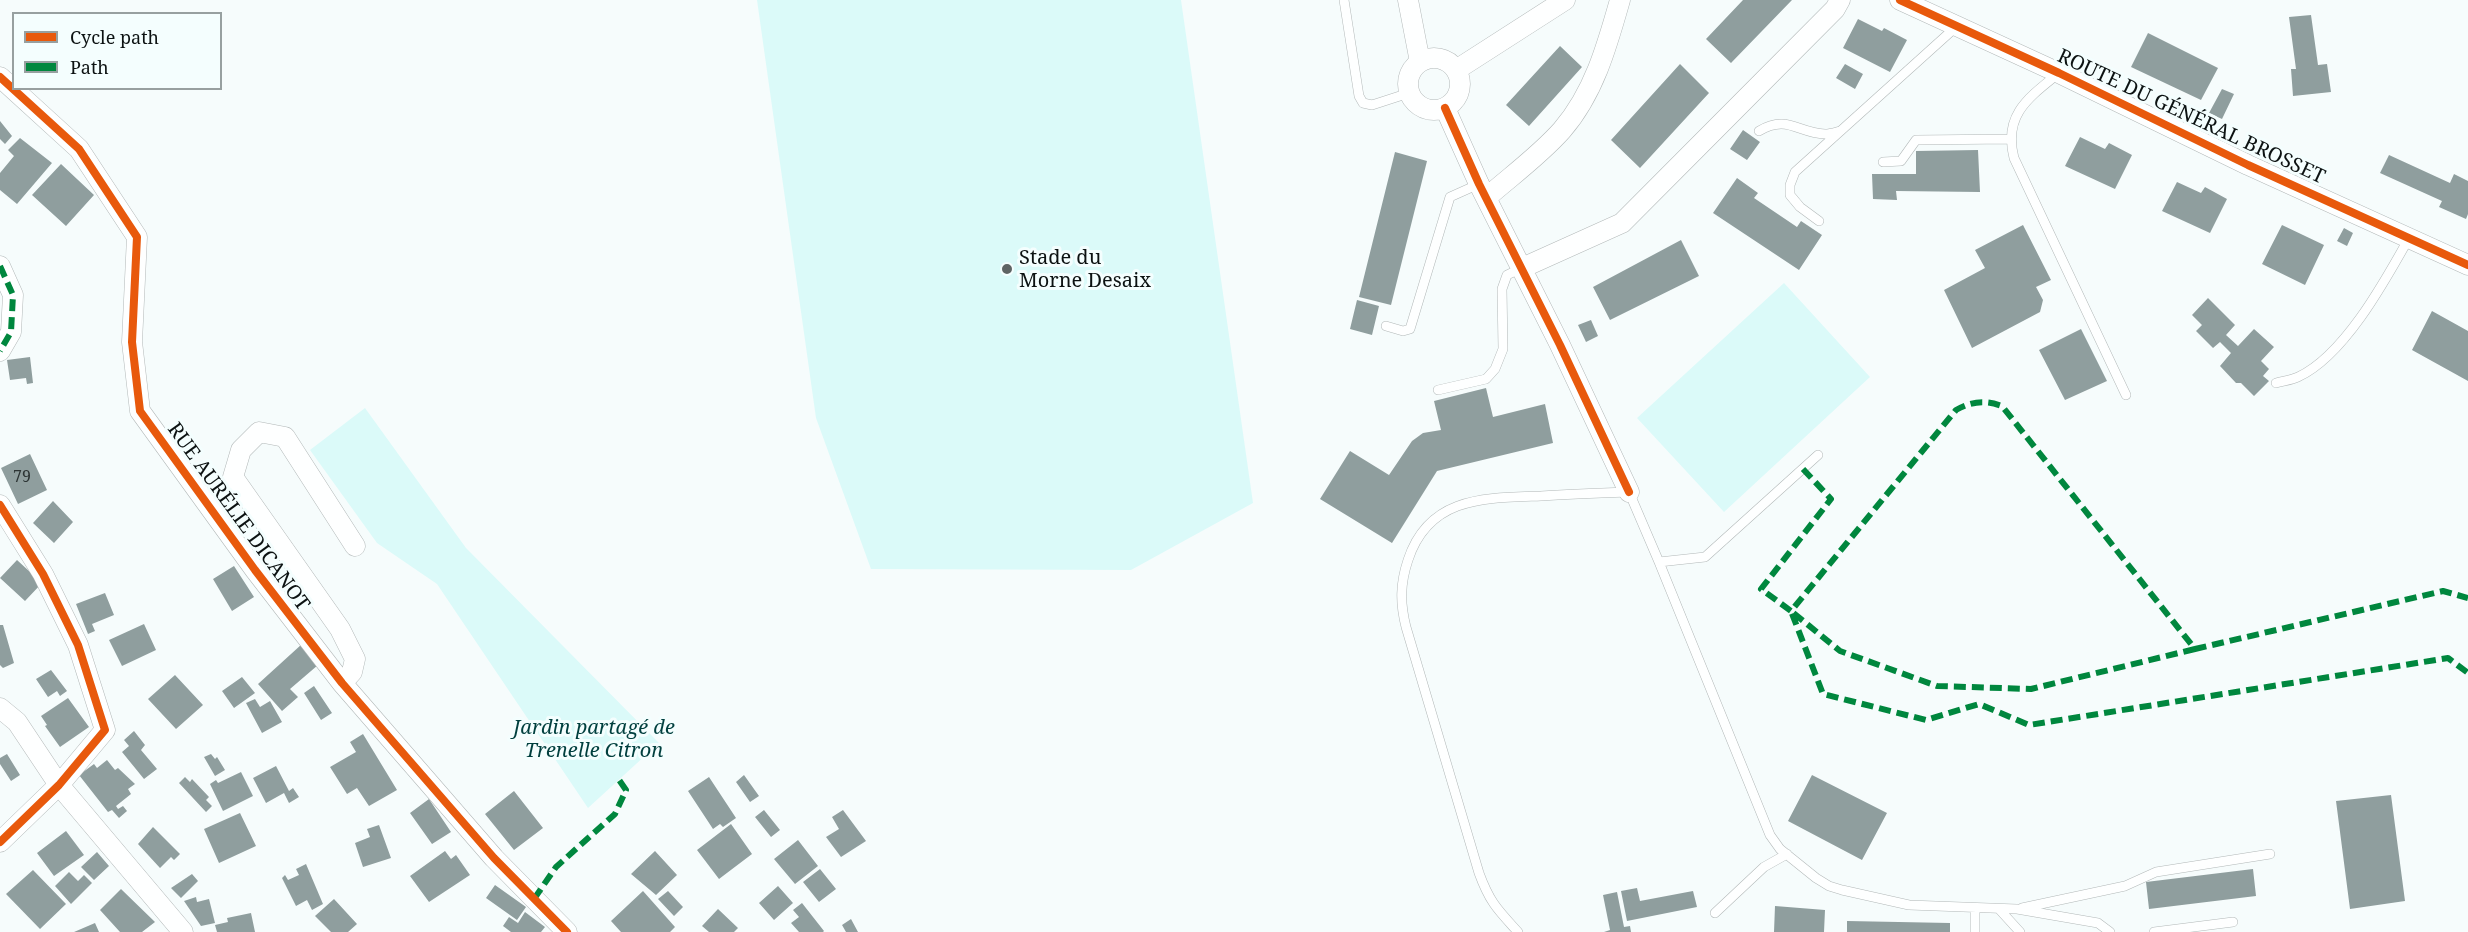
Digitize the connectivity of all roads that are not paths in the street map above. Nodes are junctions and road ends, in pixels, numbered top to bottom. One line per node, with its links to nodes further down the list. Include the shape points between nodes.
1 (1344, 0): 14 (lane, via 1359,96 1372,105)
2 (1408, 0): 8 (street)
3 (1565, 0): 9 (street)
4 (1620, 0): 20 (street, via 1598,71 1568,122 1553,139)
5 (1840, 0): 25 (street, via 1622,223)
6 (1900, 0): 7 (street, ROUTE DU GÉNÉRAL BROSSET)
7 (1958, 26): 10 (street, ROUTE DU GÉNÉRAL BROSSET); 17 (lane)
8 (1419, 63): 9 (street, via 1435,58); 14 (street, via 1409,76)
9 (1456, 70): 15 (street, via 1460,78 1458,96)
10 (2059, 73): 18 (lane, via 2024,104); 22 (street, ROUTE DU GÉNÉRAL BROSSET)
11 (0, 76): 12 (street, RUE AURÉLIE DICANOT)
12 (12, 87)
13 (15, 90): 36 (street, RUE AURÉLIE DICANOT, via 80,149 137,237 132,342 140,411)
14 (1409, 93): 15 (street, via 1420,107)
15 (1445, 108): 20 (street)
16 (1759, 131): 17 (lane, via 1782,123 1826,134)
17 (1841, 131): 21 (lane, via 1795,172 1790,185 1790,195)
18 (2010, 139): 19 (lane, via 1916,140 1901,161); 30 (lane, via 2014,158)
19 (1883, 162)
20 (1483, 191): 25 (street); 26 (lane, via 1450,197 1410,329)
21 (1819, 221)
22 (2409, 238): 23 (street, ROUTE DU GÉNÉRAL BROSSET); 28 (lane, via 2368,305 2332,353 2298,377)
23 (2468, 264)
24 (0, 266): 27 (street, via 14,294 11,332)
25 (1522, 268): 29 (lane, via 1507,275 1502,290 1503,349 1495,369 1486,379); 32 (street)
26 (1386, 326)
27 (0, 351)
28 (2276, 383)
29 (1438, 390)
30 (2126, 395)
31 (1818, 455): 35 (lane, via 1705,556)
32 (1629, 492): 35 (lane); 49 (lane, via 1486,498 1459,504 1430,522 1412,547 1405,568 1400,598 1406,627 1479,873 1487,896)
33 (0, 505): 38 (street, via 43,574 78,645 105,730)
34 (355, 546): 36 (street, via 285,436 259,432 241,450 233,477 340,629 355,659 352,672)
35 (1659, 562): 40 (lane, via 1770,835)
36 (342, 683): 48 (street, RUE AURÉLIE DICANOT, via 494,858)
37 (0, 708): 38 (street, via 17,722)
38 (59, 785): 39 (street); 47 (street)
39 (0, 842)
40 (1786, 854): 42 (lane, via 1816,878 1842,890 1909,905); 45 (lane, via 1764,867)
41 (2270, 854): 44 (lane, via 2156,872 2125,886)
42 (1975, 908): 43 (lane); 50 (lane)
43 (1999, 909): 44 (lane); 51 (lane)
44 (2017, 909): 52 (lane, via 2098,923)
45 (1714, 913)
46 (2233, 922): 53 (lane)
47 (183, 932)
48 (567, 932)
49 (1518, 932)
50 (1975, 932)
51 (2020, 932)
52 (2110, 932)
53 (2154, 932)

